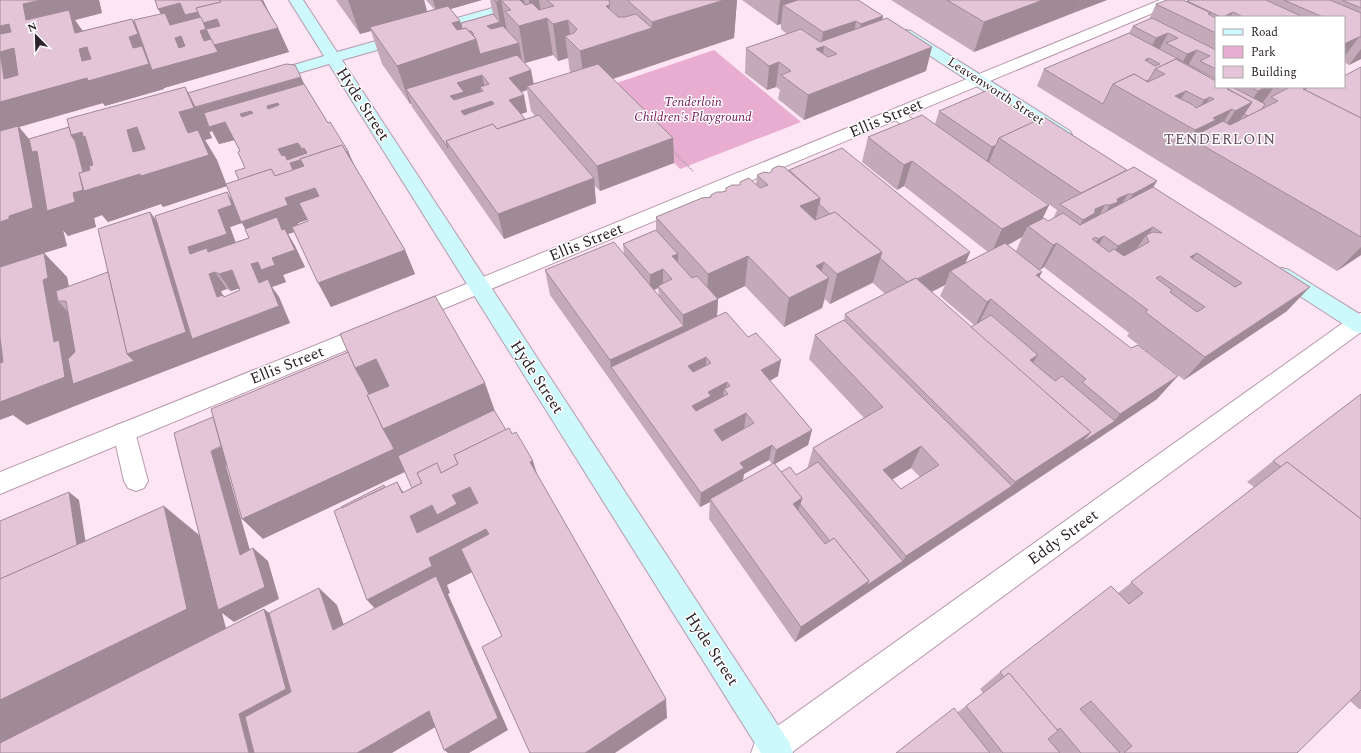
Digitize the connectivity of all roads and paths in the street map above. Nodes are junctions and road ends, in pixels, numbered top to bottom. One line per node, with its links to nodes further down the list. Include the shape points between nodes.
1 (296, 0): 6 (street, Hyde Street)
2 (536, 0): 4 (street)
3 (1172, 0): 8 (street, Ellis Street)
4 (504, 4): 6 (street)
5 (898, 28): 8 (street, Leavenworth Street)
6 (334, 58): 7 (street); 15 (street, Hyde Street)
7 (257, 80)
8 (978, 80): 9 (street, Ellis Street); 10 (street, Leavenworth Street)
9 (896, 114): 12 (lane); 13 (street, Ellis Street)
10 (1076, 143)
11 (670, 148): 13 (path)
12 (945, 148)
13 (712, 190): 15 (street, Ellis Street)
14 (1271, 268): 16 (street)
15 (479, 286): 17 (street, Ellis Street); 20 (street, Hyde Street)
16 (1360, 323): 20 (street, Eddy Street)
17 (124, 432): 18 (lane); 19 (street, Ellis Street)
18 (136, 481)
19 (0, 483)
20 (773, 751)

